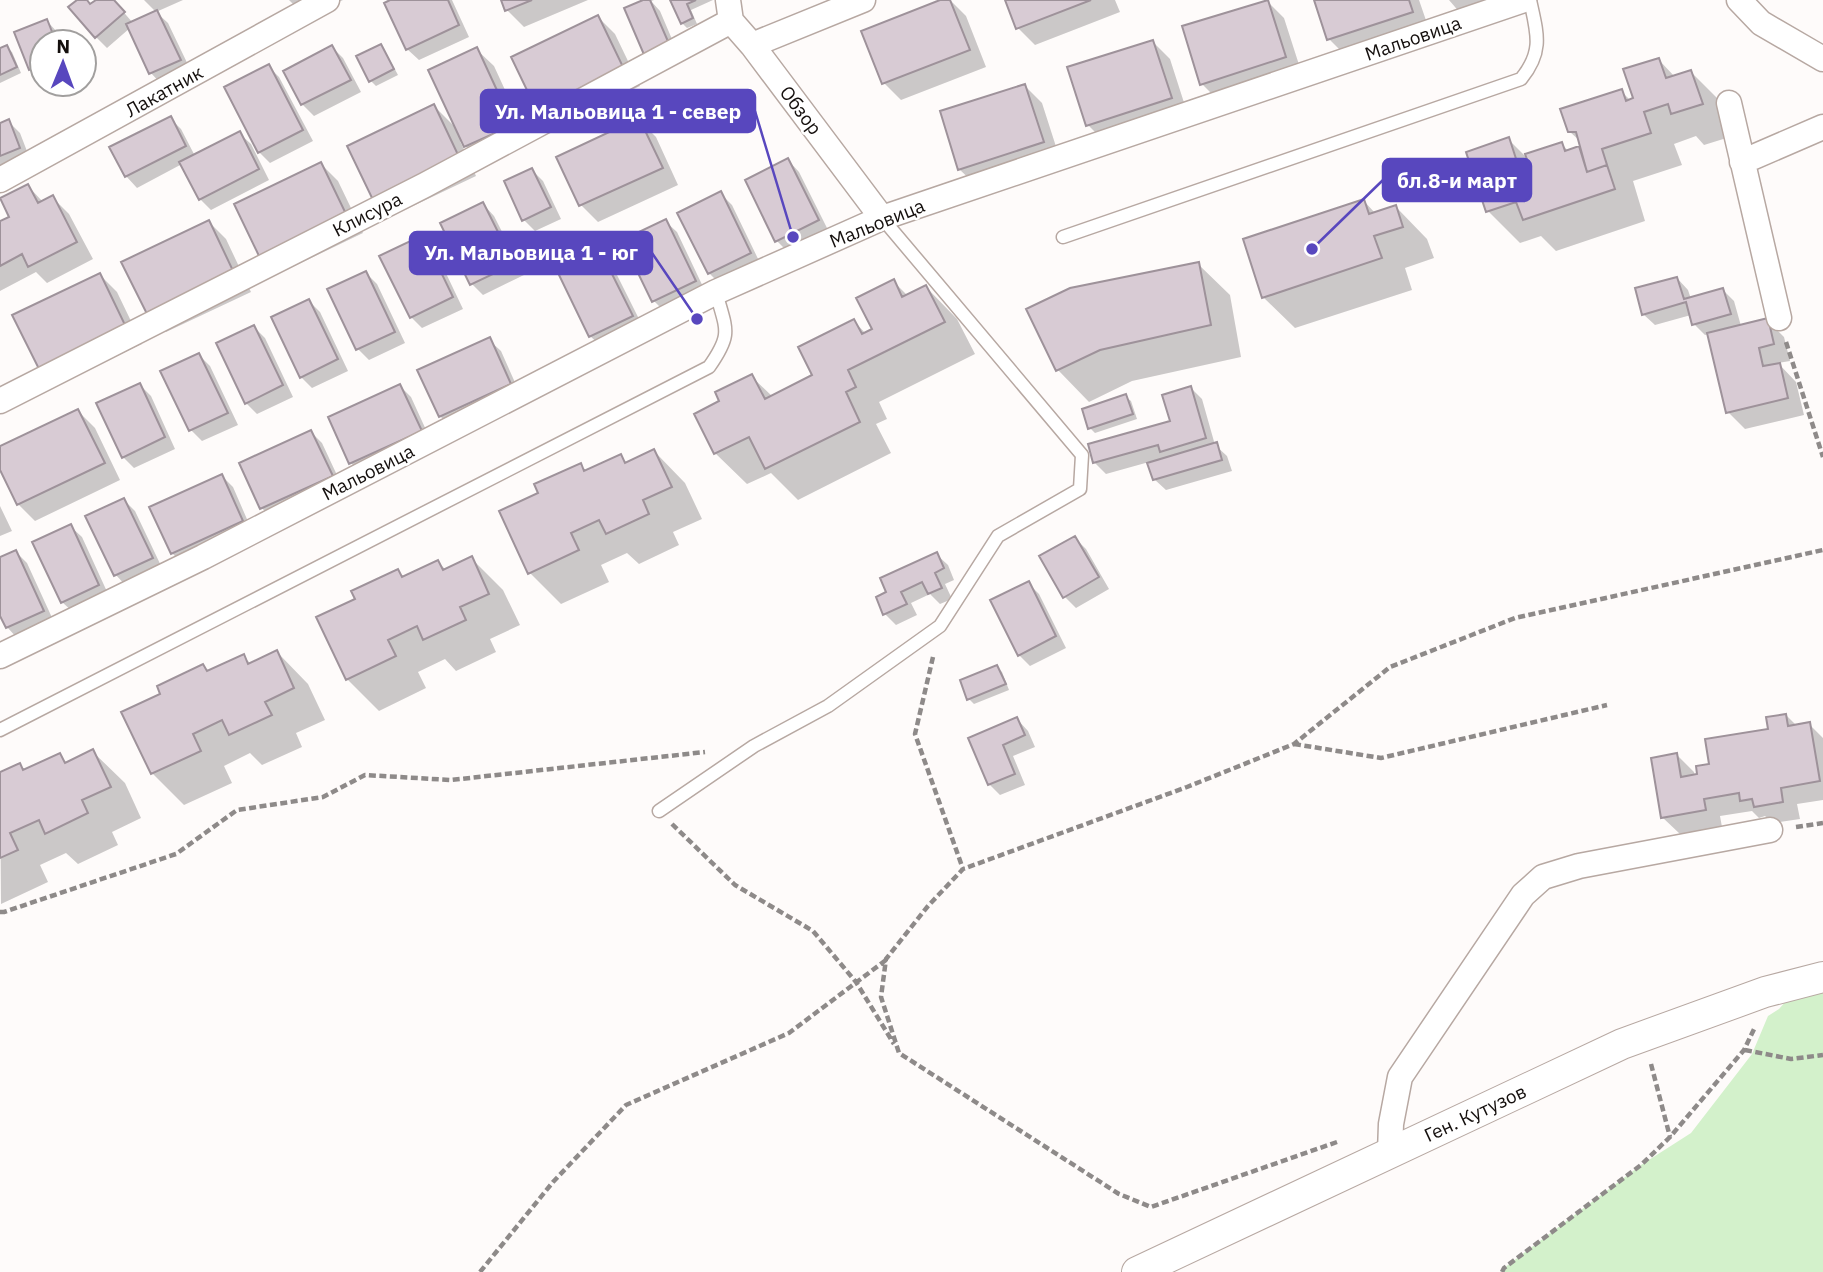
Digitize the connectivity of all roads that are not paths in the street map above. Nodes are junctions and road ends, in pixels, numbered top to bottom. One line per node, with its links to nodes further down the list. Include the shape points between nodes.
1 (327, 0): 12 (street, Лакатник)
2 (863, 0): 7 (street)
3 (1524, 0): 13 (street, Мальовица)
4 (1530, 0): 14 (lane, via 1538,40 1532,65 1521,79)
5 (1739, 0): 8 (street, via 1761,23)
6 (729, 10): 7 (street, Обзор); 17 (street, Клисура, via 425,185)
7 (752, 45): 13 (street, Обзор)
8 (1823, 59)
9 (1729, 103): 11 (street)
10 (1823, 127): 11 (street)
11 (1742, 162): 16 (street)
12 (0, 180)
13 (882, 218): 15 (street, Мальовица); 20 (lane, via 1082,455 1080,489 998,536 940,626 828,706 754,746)
14 (1063, 237)
15 (716, 292): 18 (street, Мальовица, via 203,557); 19 (lane, via 727,331 709,366)
16 (1779, 318)
17 (0, 401)
18 (0, 656)
19 (0, 730)
20 (659, 811)
21 (1770, 830): 23 (street, via 1579,866 1544,877 1523,895 1400,1077)
22 (1823, 977): 23 (street, Ген. Кутузов, via 1766,992 1644,1036)
23 (1390, 1153): 24 (street, Ген. Кутузов)
24 (1137, 1272)

